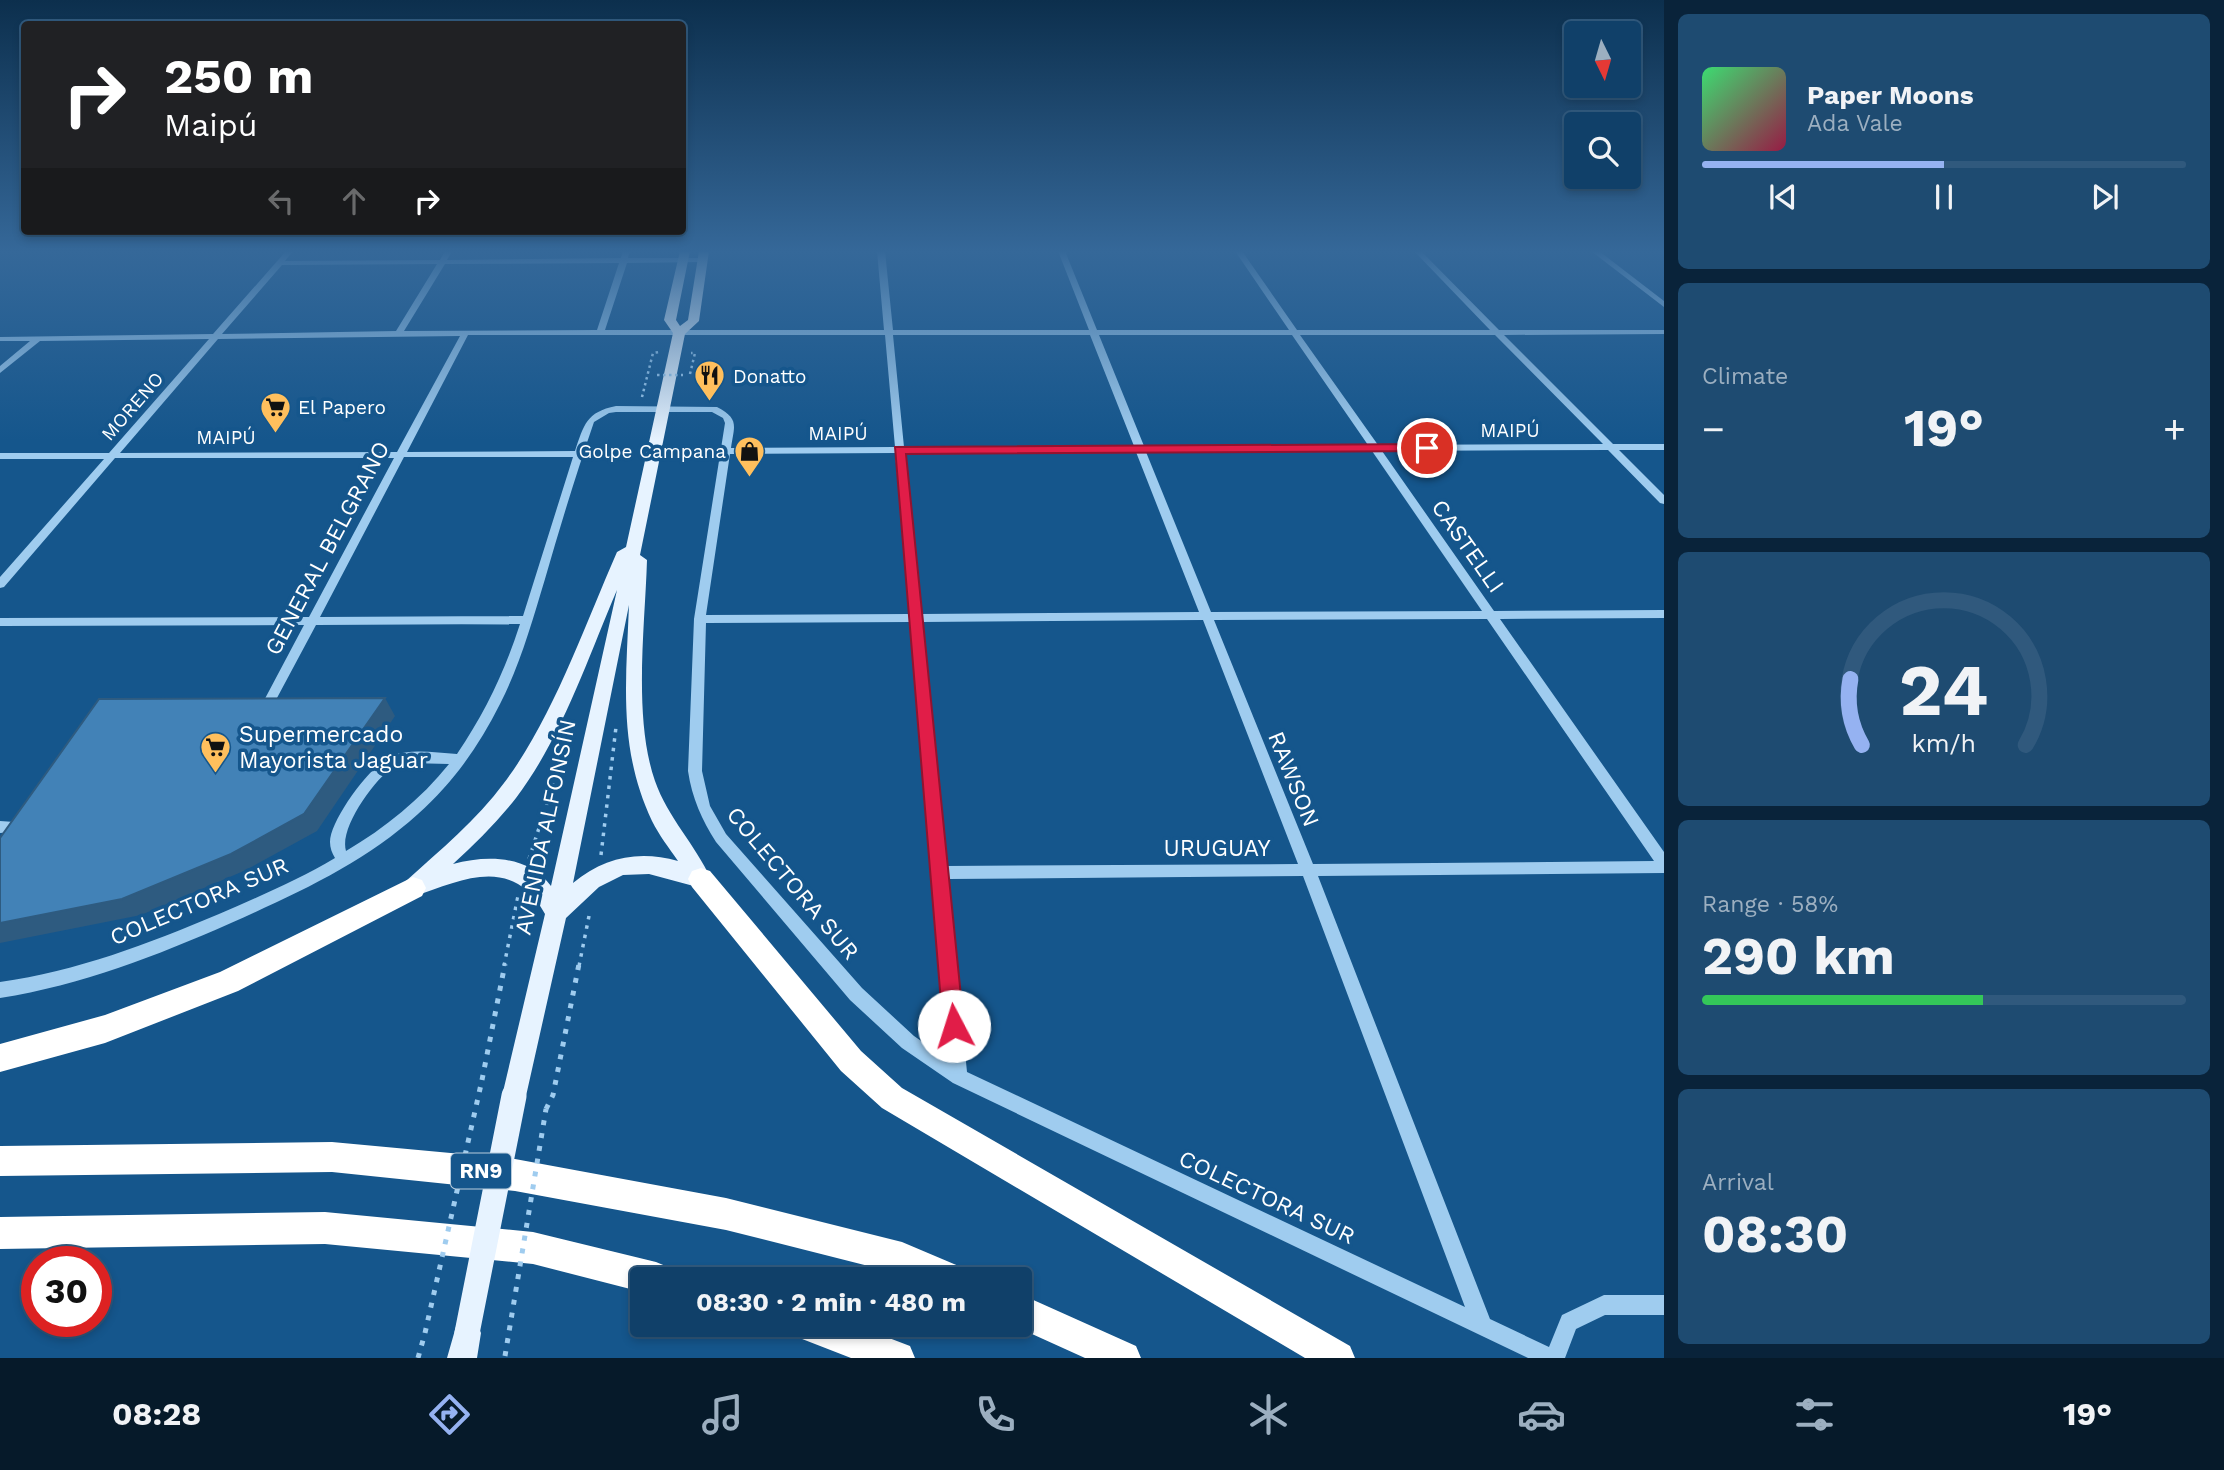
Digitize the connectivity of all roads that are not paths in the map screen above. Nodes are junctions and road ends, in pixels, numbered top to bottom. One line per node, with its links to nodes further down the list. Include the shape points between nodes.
1 (235, 314): 19 (street, MORENO)
2 (410, 314): 18 (street)
3 (606, 314): 13 (street)
4 (671, 314): 14 (main road, AVENIDA ALFONSÍN)
5 (694, 314): 14 (main road, AVENIDA ALFONSÍN)
6 (886, 314): 15 (street)
7 (1087, 314): 16 (street, RAWSON)
8 (1281, 314): 17 (street, CASTELLI)
9 (1481, 314): 10 (street)
10 (1498, 332): 11 (street); 17 (street); 26 (street)
11 (1664, 332)
12 (465, 333): 13 (street); 18 (street); 30 (street, GENERAL BELGRANO)
13 (600, 333): 14 (street)
14 (679, 333): 15 (street); 23 (main road, AVENIDA ALFONSÍN)
15 (888, 333): 16 (street); 28 (street)
16 (1094, 333): 17 (street); 27 (street, RAWSON)
17 (1294, 333): 25 (street, CASTELLI)
18 (398, 334): 19 (street)
19 (216, 336): 21 (street); 32 (street, MORENO)
20 (0, 339): 21 (street)
21 (37, 339): 22 (street)
22 (0, 370)
23 (663, 408): 29 (street, COLECTORA SUR, via 722,412 730,423); 31 (street, COLECTORA SUR, via 616,409 596,415); 35 (main road, AVENIDA ALFONSÍN)
24 (1664, 447): 26 (street, MAIPÚ)
25 (1375, 448): 26 (street, MAIPÚ); 27 (street, MAIPÚ); 38 (street, CASTELLI)
26 (1612, 448): 34 (street)
27 (1140, 449): 28 (street, MAIPÚ); 39 (street, RAWSON)
28 (899, 450): 29 (street, MAIPÚ); 40 (street)
29 (727, 451): 41 (street, COLECTORA SUR)
30 (401, 454): 31 (street, MAIPÚ); 32 (street, MAIPÚ); 42 (street, GENERAL BELGRANO)
31 (578, 454): 43 (street, COLECTORA SUR)
32 (112, 455): 33 (street, MAIPÚ); 36 (street, MORENO)
33 (0, 456)
34 (1664, 501)
35 (639, 519): 53 (main road, via 637,746 661,818); 54 (main road, via 534,753 509,792); 55 (main road, AVENIDA ALFONSÍN)
36 (0, 584)
37 (1664, 614): 38 (street)
38 (1490, 615): 39 (street); 50 (street, CASTELLI)
39 (1207, 616): 40 (street); 51 (street, RAWSON)
40 (915, 618): 41 (street); 52 (street)
41 (701, 619): 58 (street, COLECTORA SUR, via 695,771 705,813 721,838 856,994 908,1042)
42 (313, 620): 43 (street); 44 (street); 45 (street, GENERAL BELGRANO)
43 (527, 620): 46 (street, COLECTORA SUR, via 494,704)
44 (0, 622)
45 (266, 708)
46 (460, 759): 49 (street, COLECTORA SUR, via 410,812); 49 (street, via 397,759 383,766 369,781 337,838 338,852)
47 (0, 827): 48 (street)
48 (34, 827)
49 (345, 861): 56 (street, COLECTORA SUR, via 140,953 71,976)
50 (1664, 865): 51 (street, URUGUAY)
51 (1308, 870): 52 (street, URUGUAY); 65 (street, RAWSON)
52 (939, 873): 58 (street)
53 (701, 879): 55 (main road, via 670,866 643,863 617,868 597,877); 70 (highway, via 851,1061 892,1098)
54 (413, 888): 55 (main road, via 457,871 509,870 543,892); 57 (highway, via 217,986 105,1029)
55 (556, 913): 67 (main road, AVENIDA ALFONSÍN, bridge)
56 (0, 990)
57 (0, 1058)
58 (959, 1077): 65 (street, COLECTORA SUR)
59 (0, 1161): 61 (highway, RN9, via 332,1157 515,1175 726,1213)
60 (0, 1233): 62 (highway, via 325,1228 533,1248)
61 (922, 1267)
62 (630, 1272)
63 (1664, 1305): 71 (street, via 1604,1305 1569,1322)
64 (1032, 1316): 69 (highway)
65 (1482, 1325): 71 (street, COLECTORA SUR)
66 (841, 1337): 68 (highway)
67 (464, 1346)
68 (898, 1358)
69 (1124, 1358)
70 (1338, 1358)
71 (1552, 1358)

